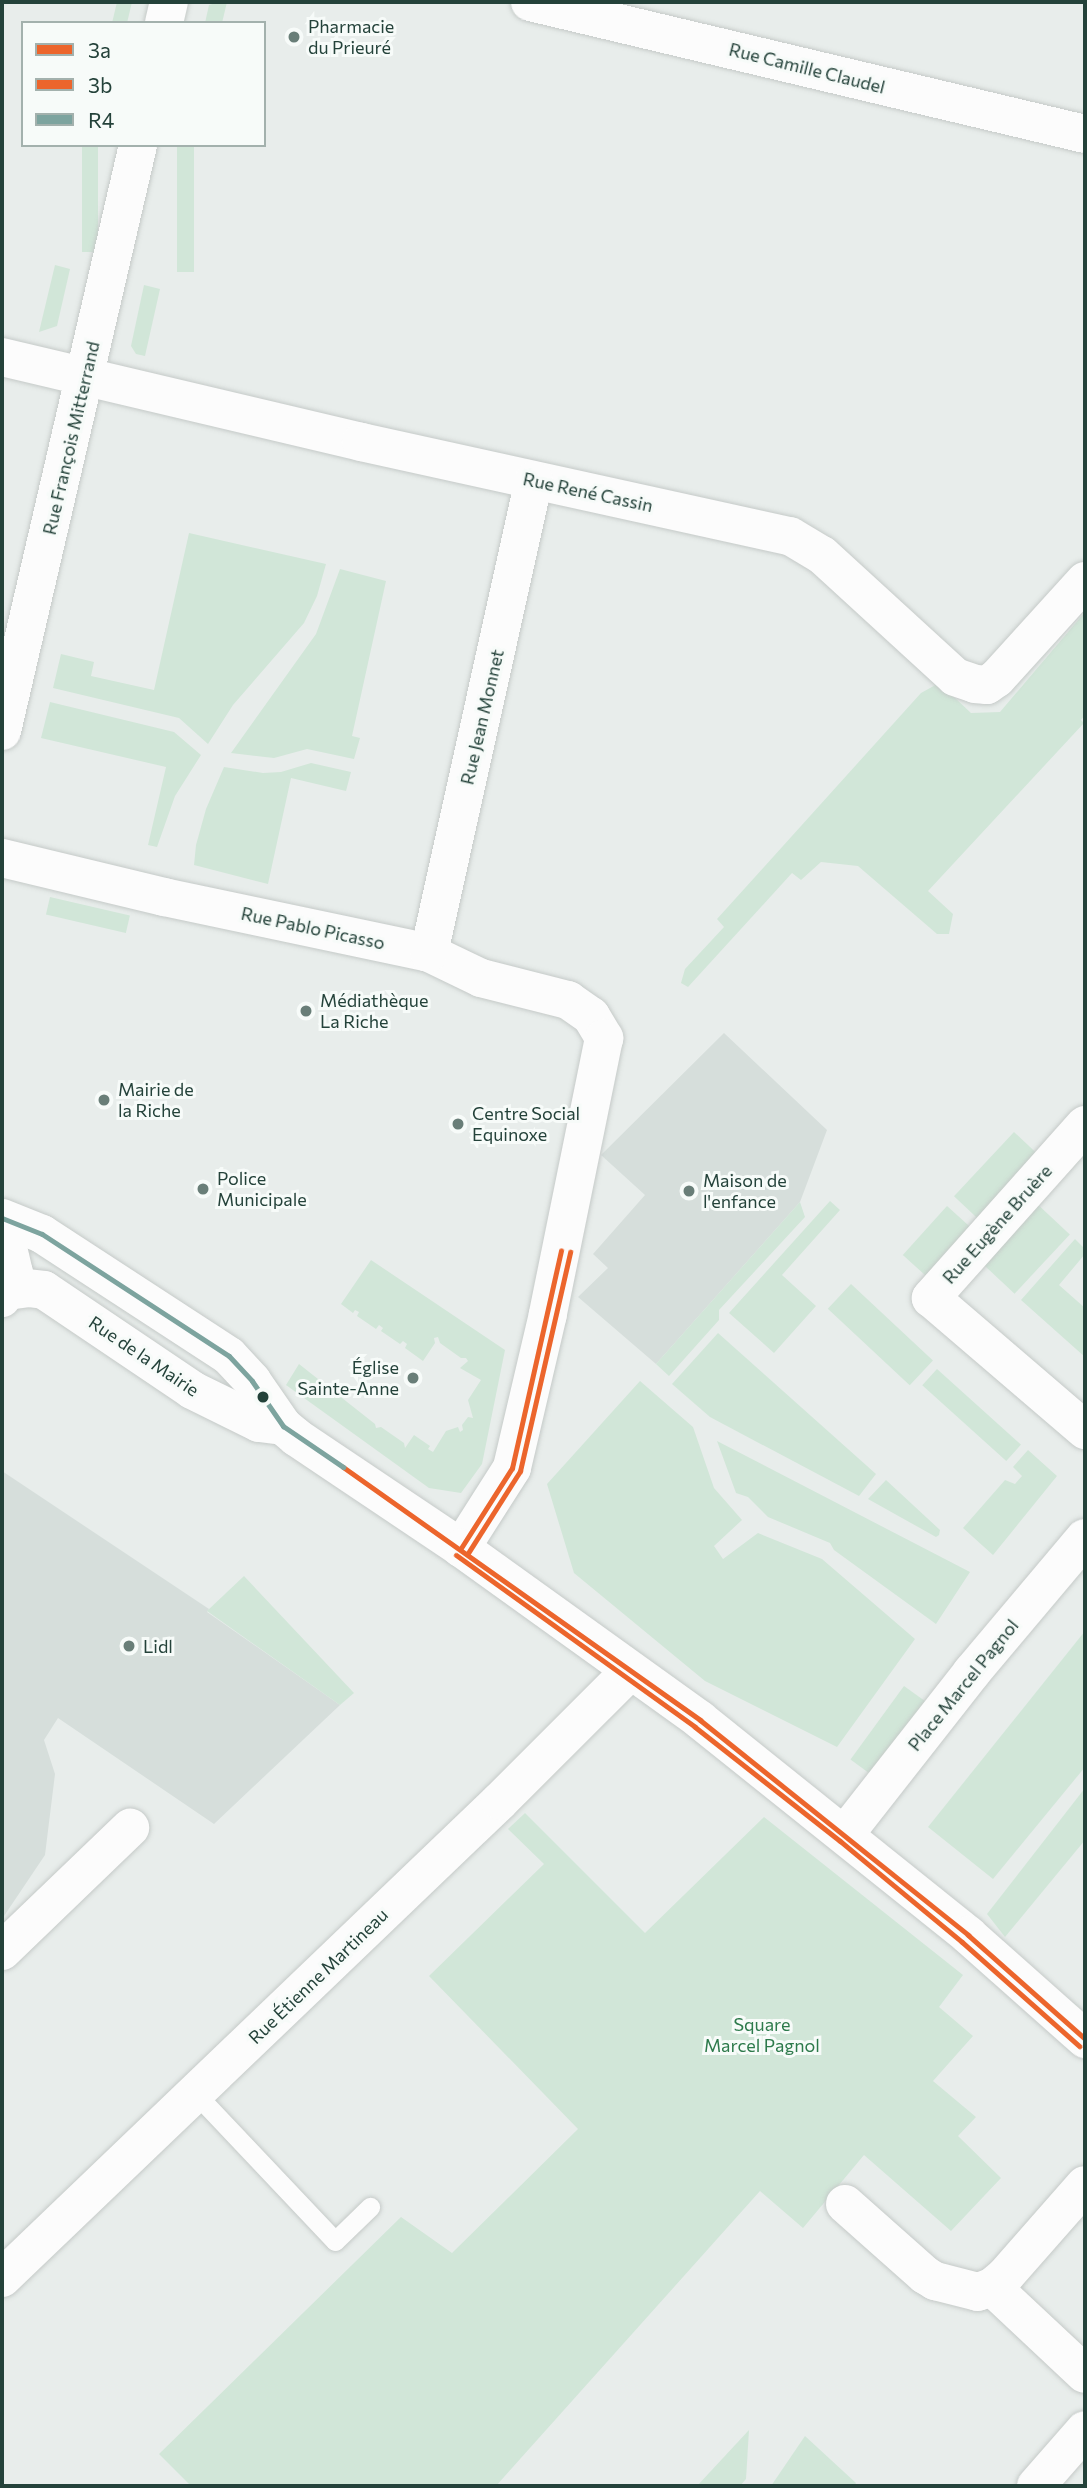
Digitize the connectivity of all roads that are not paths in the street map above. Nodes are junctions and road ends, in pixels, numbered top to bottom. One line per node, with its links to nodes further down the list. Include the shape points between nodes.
1 (169, 2): 3 (street)
2 (530, 2): 4 (street, Rue Camille Claudel)
3 (164, 21)
4 (1085, 134)
5 (138, 147): 7 (street, Rue François Mitterrand)
6 (2, 357): 7 (street, Rue René Cassin)
7 (85, 377): 8 (street, Rue René Cassin); 10 (street, Rue François Mitterrand)
8 (534, 481): 9 (street, Rue René Cassin, via 790,536 822,555 956,677 975,684 987,685 997,678); 12 (street, Rue Jean Monnet)
9 (1085, 581)
10 (2, 731)
11 (2, 858): 12 (street, Rue Pablo Picasso)
12 (429, 953): 19 (street, Rue Pablo Picasso, via 481,978 568,1000 591,1016 604,1038 512,1468)
13 (1085, 1125): 17 (street, Rue Eugène Bruère, via 932,1298)
14 (2, 1220): 15 (street, via 14,1273); 16 (street, Rue de la Mairie, via 42,1234 229,1356)
15 (4, 1295): 16 (street, Rue de la Mairie, via 44,1290 192,1390 259,1423)
16 (283, 1426): 19 (street, Rue de la Mairie)
17 (1085, 1430)
18 (1085, 1538): 22 (street, Place Marcel Pagnol)
19 (461, 1548): 20 (street, Rue de la Mairie)
20 (630, 1671): 22 (street, Rue de la Mairie); 25 (street, Rue Étienne Martineau)
21 (130, 1828): 23 (street)
22 (845, 1834): 24 (street, Rue de la Mairie)
23 (2, 1951)
24 (1085, 2039)
25 (196, 2094): 28 (lane, via 335,2241); 29 (street, Rue Étienne Martineau)
26 (1085, 2185): 30 (street)
27 (845, 2204): 30 (street, via 935,2281 978,2292)
28 (370, 2207)
29 (2, 2278)
30 (992, 2287): 31 (street)
31 (1085, 2374)
32 (1085, 2430): 33 (street)
33 (1036, 2486)

